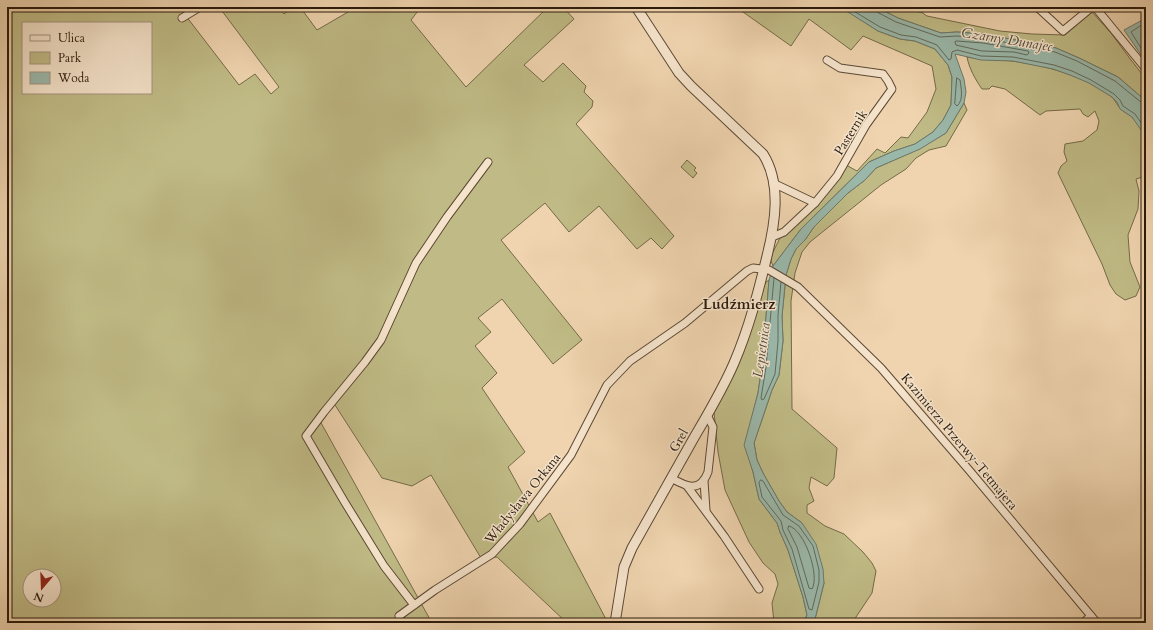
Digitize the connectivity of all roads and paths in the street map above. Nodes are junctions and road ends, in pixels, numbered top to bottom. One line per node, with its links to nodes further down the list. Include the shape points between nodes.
1 (200, 7): 6 (street)
2 (636, 7): 10 (street, via 679,73 761,151 769,163)
3 (1037, 7): 4 (street, via 1063,31)
4 (1092, 7)
5 (1095, 7): 8 (street)
6 (182, 18)
7 (827, 60): 11 (street, Pasternik, via 840,68 882,74 892,89 866,125 837,176)
8 (1146, 70)
9 (488, 162): 20 (street, via 416,263 381,340 306,436 384,566)
10 (773, 183): 11 (street); 12 (street, via 775,215)
11 (815, 203): 12 (street, Pasternik, via 784,232)
12 (772, 237): 13 (street)
13 (767, 270): 14 (street, Grel, via 744,338); 20 (street, Władysława Orkana, via 750,269 685,323 630,361 607,385 571,455 520,524 492,554); 22 (street, Kazimierza Przerwy-Tetmajera, via 804,293 881,368)
14 (707, 415): 15 (street, Grel); 16 (street, via 712,427 708,472)
15 (671, 478): 17 (street); 23 (street, Grel, via 624,567)
16 (704, 481): 17 (street, via 695,486); 18 (street)
17 (687, 486): 18 (street)
18 (706, 510): 19 (street)
19 (758, 589)
20 (414, 605): 21 (street, Władysława Orkana)
21 (399, 616)
22 (1091, 616): 24 (street); 25 (street, Kazimierza Przerwy-Tetmajera)
23 (615, 623)
24 (1083, 623)
25 (1097, 623)

